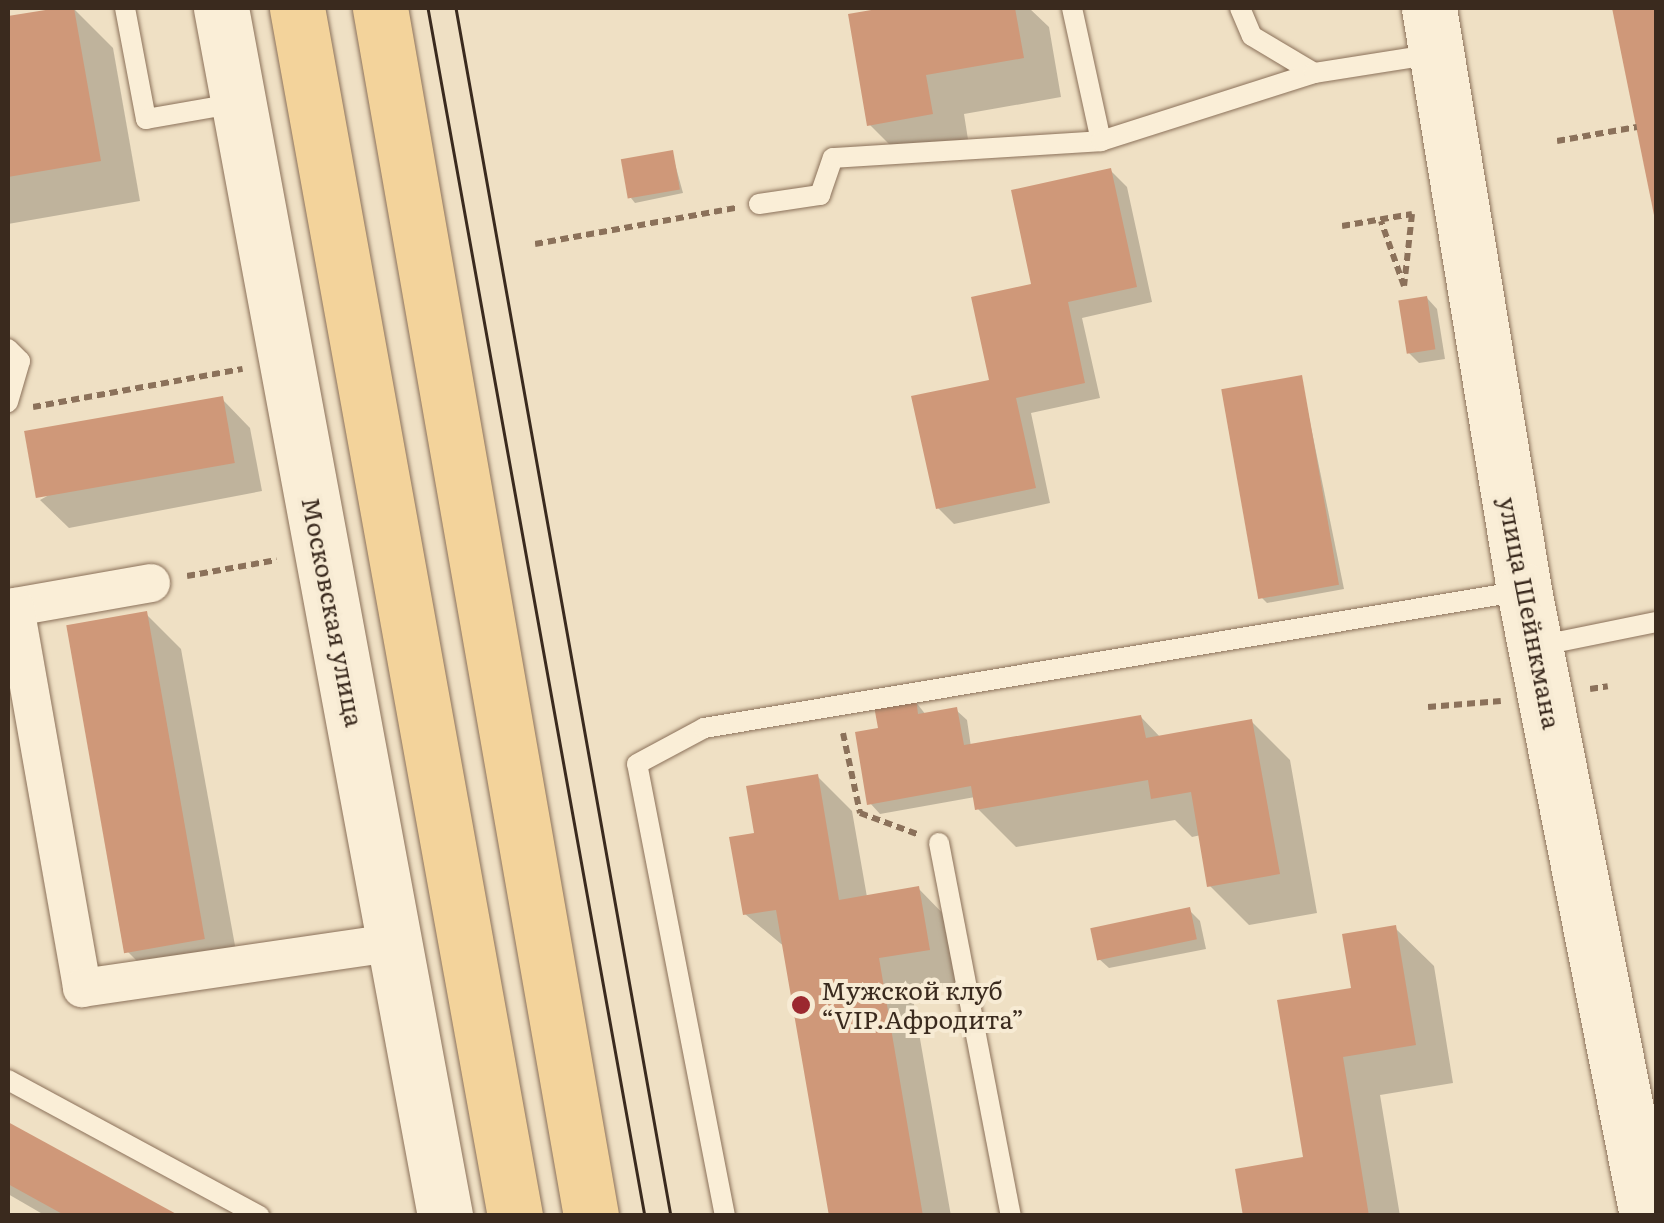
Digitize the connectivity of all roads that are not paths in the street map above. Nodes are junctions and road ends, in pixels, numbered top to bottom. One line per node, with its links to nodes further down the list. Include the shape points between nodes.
1 (125, 8): 9 (lane, via 146,120)
2 (222, 8): 9 (street, Московская улица)
3 (298, 8): 23 (main road)
4 (380, 8): 24 (main road)
5 (1072, 8): 10 (lane)
6 (1240, 8): 8 (lane, via 1252,36)
7 (1433, 30): 8 (lane); 15 (street, улица Шейнкмана)
8 (1314, 74): 10 (lane)
9 (238, 103): 19 (street, Московская улица)
10 (1101, 142): 11 (lane, via 833,158 820,195)
11 (759, 204)
12 (8, 349): 13 (lane, via 20,361)
13 (17, 405)
14 (151, 583): 19 (street, via 15,607 82,988)
15 (1524, 590): 17 (street, улица Шейнкмана); 25 (lane, via 836,702 704,728 636,764)
16 (1656, 626): 17 (lane)
17 (1538, 646): 27 (street, улица Шейнкмана)
18 (940, 843): 26 (lane)
19 (398, 942): 22 (street, Московская улица)
20 (8, 1080): 21 (lane)
21 (260, 1216)
22 (445, 1216)
23 (516, 1216)
24 (591, 1216)
25 (725, 1216)
26 (1011, 1216)
27 (1647, 1216)

